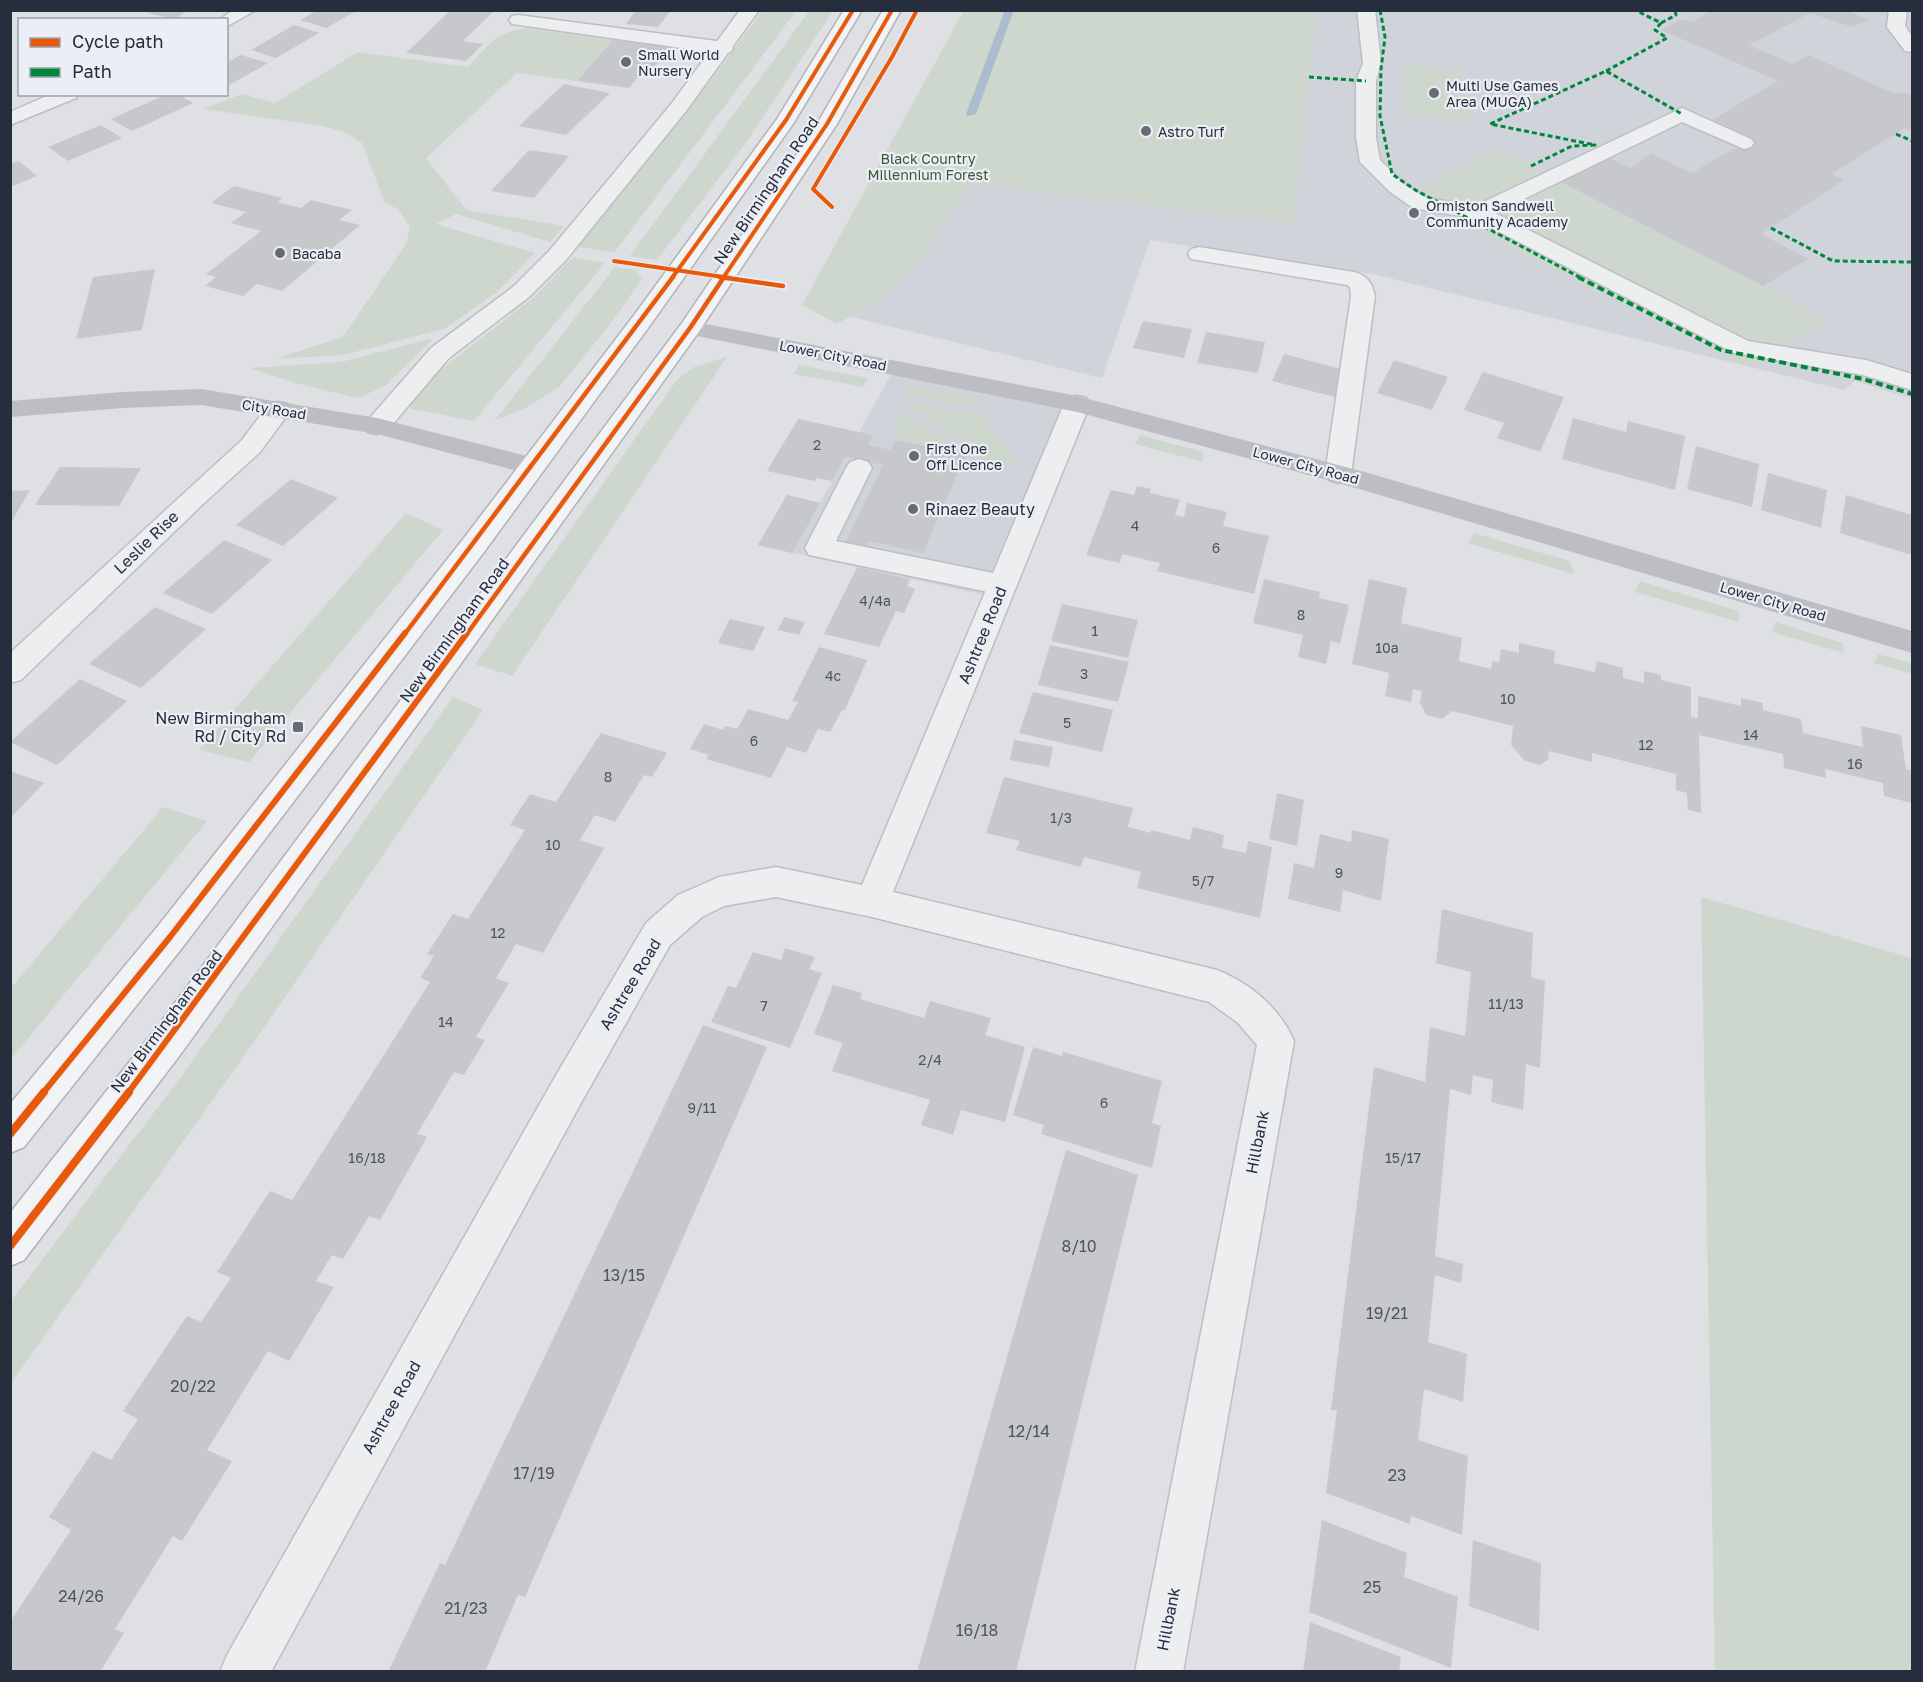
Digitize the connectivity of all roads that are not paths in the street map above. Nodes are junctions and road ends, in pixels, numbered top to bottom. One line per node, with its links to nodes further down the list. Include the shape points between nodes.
1 (247, 10): 8 (street)
2 (750, 10): 10 (street)
3 (853, 10): 17 (highway, New Birmingham Road, via 786,120)
4 (892, 10): 18 (highway, New Birmingham Road, via 827,124)
5 (1366, 10): 15 (street, via 1372,63 1366,81 1370,162 1397,188 1421,203)
6 (1898, 10): 9 (street, via 1896,27)
7 (518, 20): 10 (street)
8 (228, 21)
9 (1912, 47)
10 (724, 48): 23 (street, via 558,255 521,292 440,353)
11 (10, 95): 13 (street)
12 (64, 96): 13 (street)
13 (19, 116)
14 (1744, 143): 15 (street, via 1682,114)
15 (1478, 213): 19 (street, via 1742,348 1866,368)
16 (1199, 254): 26 (street, via 1354,279 1361,285 1363,296)
17 (643, 319): 18 (highway); 24 (highway, New Birmingham Road)
18 (690, 328): 20 (street, Lower City Road); 27 (highway, New Birmingham Road)
19 (1912, 382)
20 (1077, 404): 26 (street, Lower City Road); 28 (street, Ashtree Road)
21 (10, 409): 22 (street, City Road, via 201,397)
22 (278, 410): 23 (street, City Road); 30 (street, Leslie Rise, via 251,446)
23 (377, 426): 24 (street, City Road)
24 (532, 466): 27 (highway); 32 (highway, New Birmingham Road, via 192,908)
25 (859, 468): 28 (street, via 819,548)
26 (1338, 474): 29 (street, Lower City Road)
27 (583, 478): 33 (highway, New Birmingham Road, via 184,1020)
28 (1003, 585): 31 (street, Ashtree Road)
29 (1912, 642)
30 (10, 672)
31 (872, 902): 34 (street, Ashtree Road, via 776,882 718,892 690,906 658,934); 35 (street, Hillbank, via 1217,987 1262,1019 1276,1041)
32 (10, 1134)
33 (10, 1246)
34 (243, 1671)
35 (1159, 1671)

